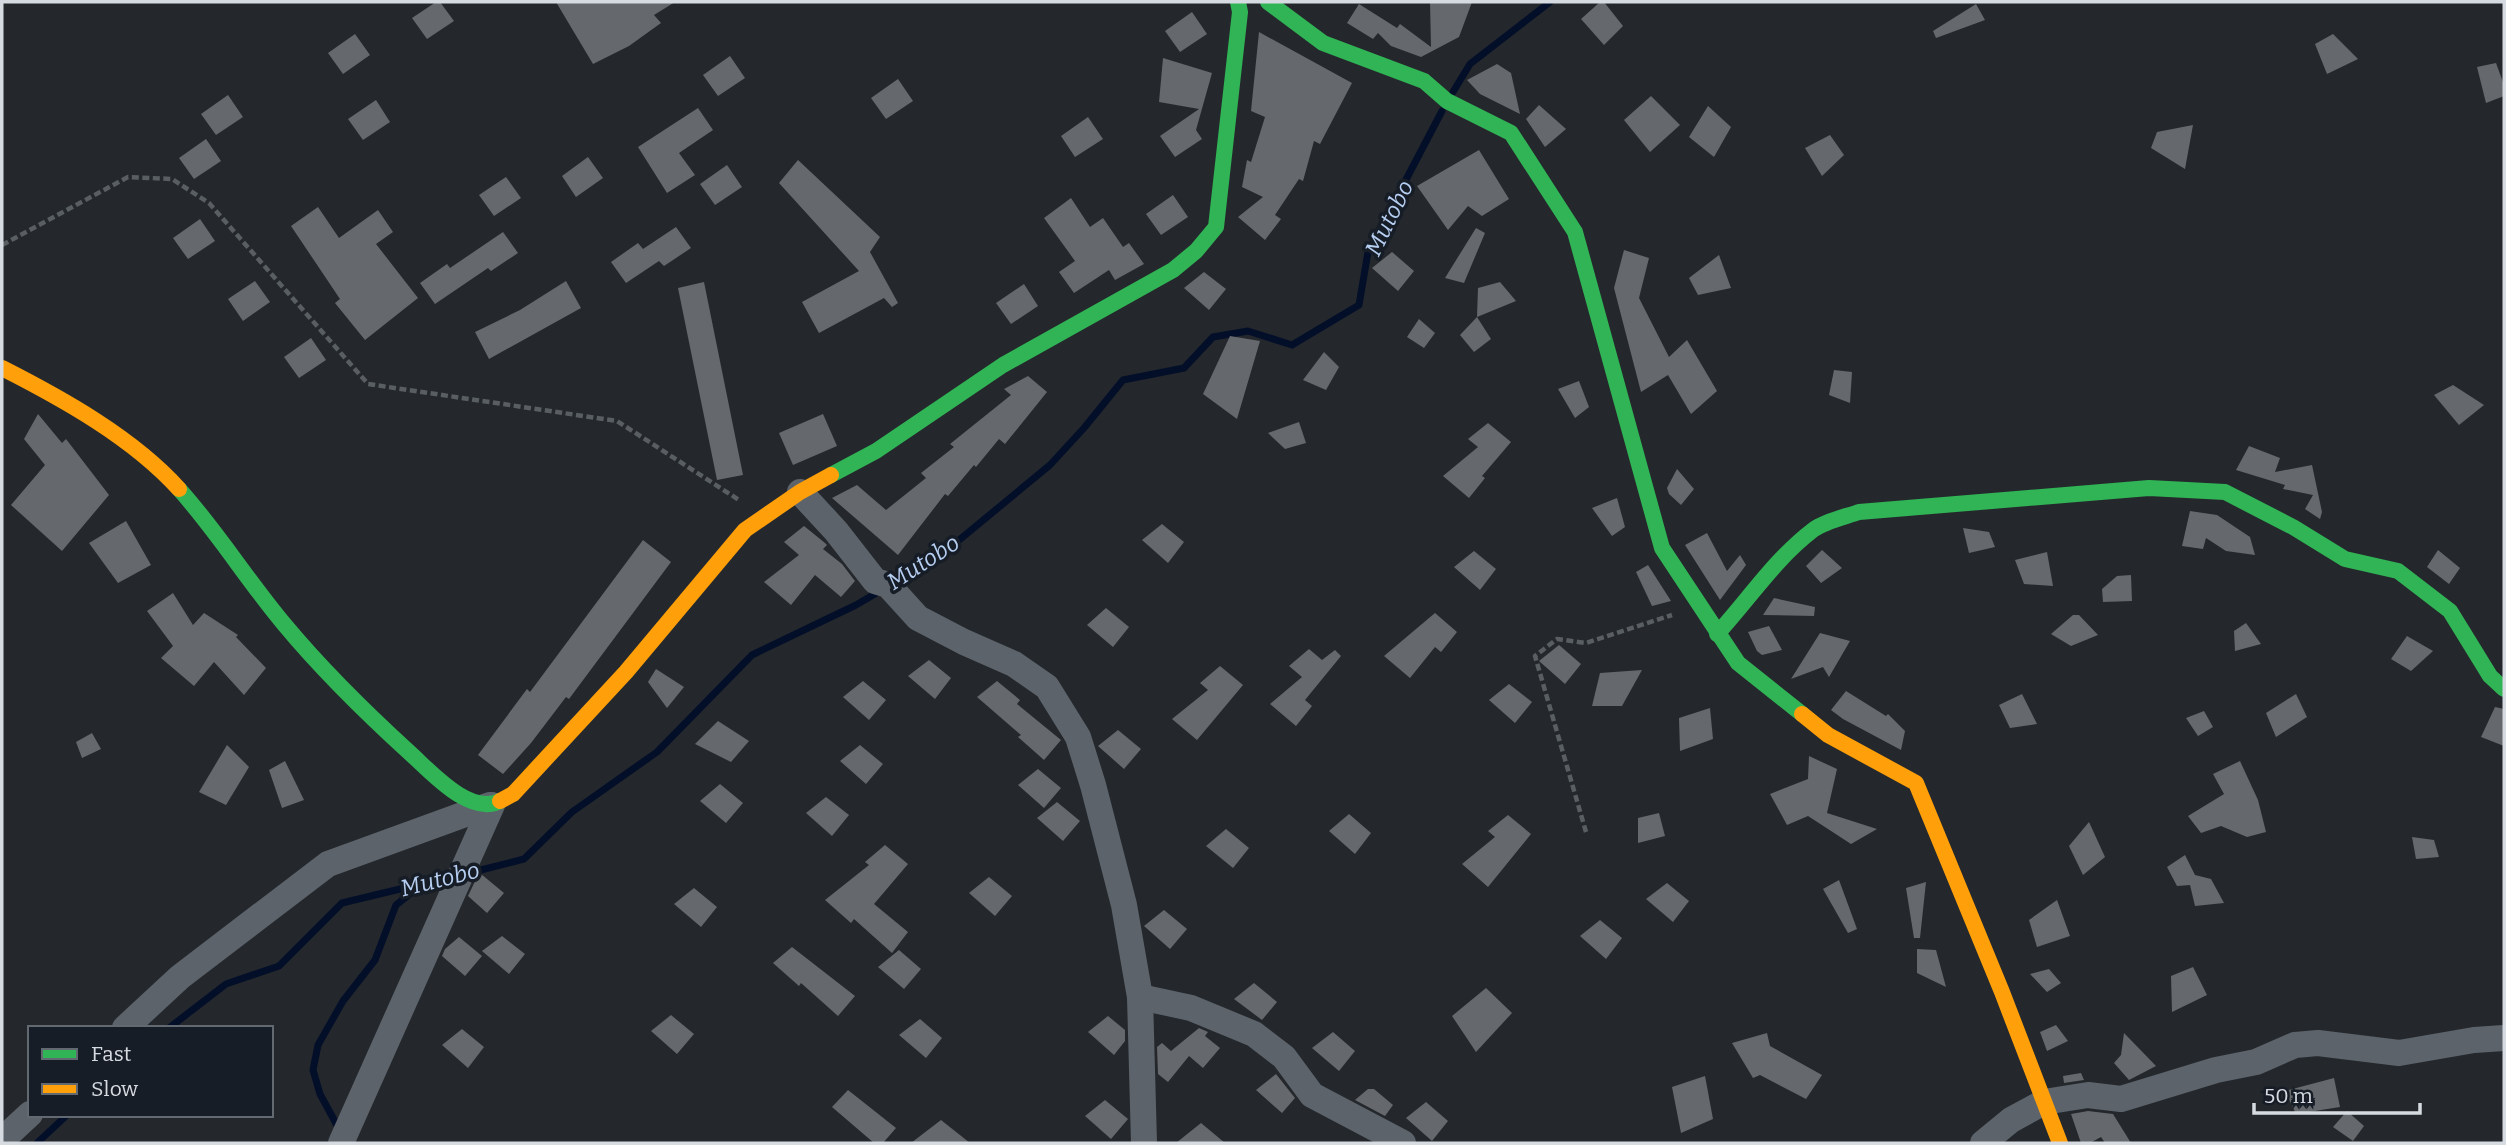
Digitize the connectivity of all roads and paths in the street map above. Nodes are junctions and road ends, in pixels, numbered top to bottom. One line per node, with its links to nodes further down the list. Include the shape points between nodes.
1 (1238, 2): 5 (street, via 1216,227 1196,251 1154,282 1003,365 876,450)
2 (1268, 2): 7 (street, via 1323,43 1424,81 1447,101 1511,133 1575,232 1662,548)
3 (2, 245): 6 (path, via 128,177 173,179 209,203 368,384 617,421 743,503)
4 (2, 368): 10 (street, via 51,393 162,471 322,669 440,780 470,802)
5 (800, 492): 6 (street); 12 (street, via 875,581 888,585 918,618 1014,664 1047,687 1078,737 1093,785 1124,905)
6 (745, 530): 10 (street, via 617,682 513,794)
7 (1699, 607): 8 (street); 11 (path, via 1586,643 1557,639 1535,656)
8 (1717, 635): 9 (street, via 1763,578 1815,528 1859,513 2149,488 2225,492 2345,559 2398,571 2450,611 2490,676); 15 (street, via 1738,663 1828,735 1916,783)
9 (2504, 689)
10 (492, 805): 13 (street, via 328,864 180,977); 18 (street)
11 (1586, 832)
12 (1140, 997): 19 (street); 20 (street, via 1191,1008 1254,1034 1284,1057 1312,1095)
13 (127, 1026)
14 (2504, 1038): 15 (street, via 2399,1052 2318,1043 2295,1045 2256,1062 2121,1099 2088,1095)
15 (2044, 1102): 21 (street); 22 (street)
16 (28, 1116): 17 (street)
17 (2, 1140)
18 (341, 1143)
19 (1144, 1143)
20 (1403, 1143)
21 (1983, 1143)
22 (2060, 1143)

